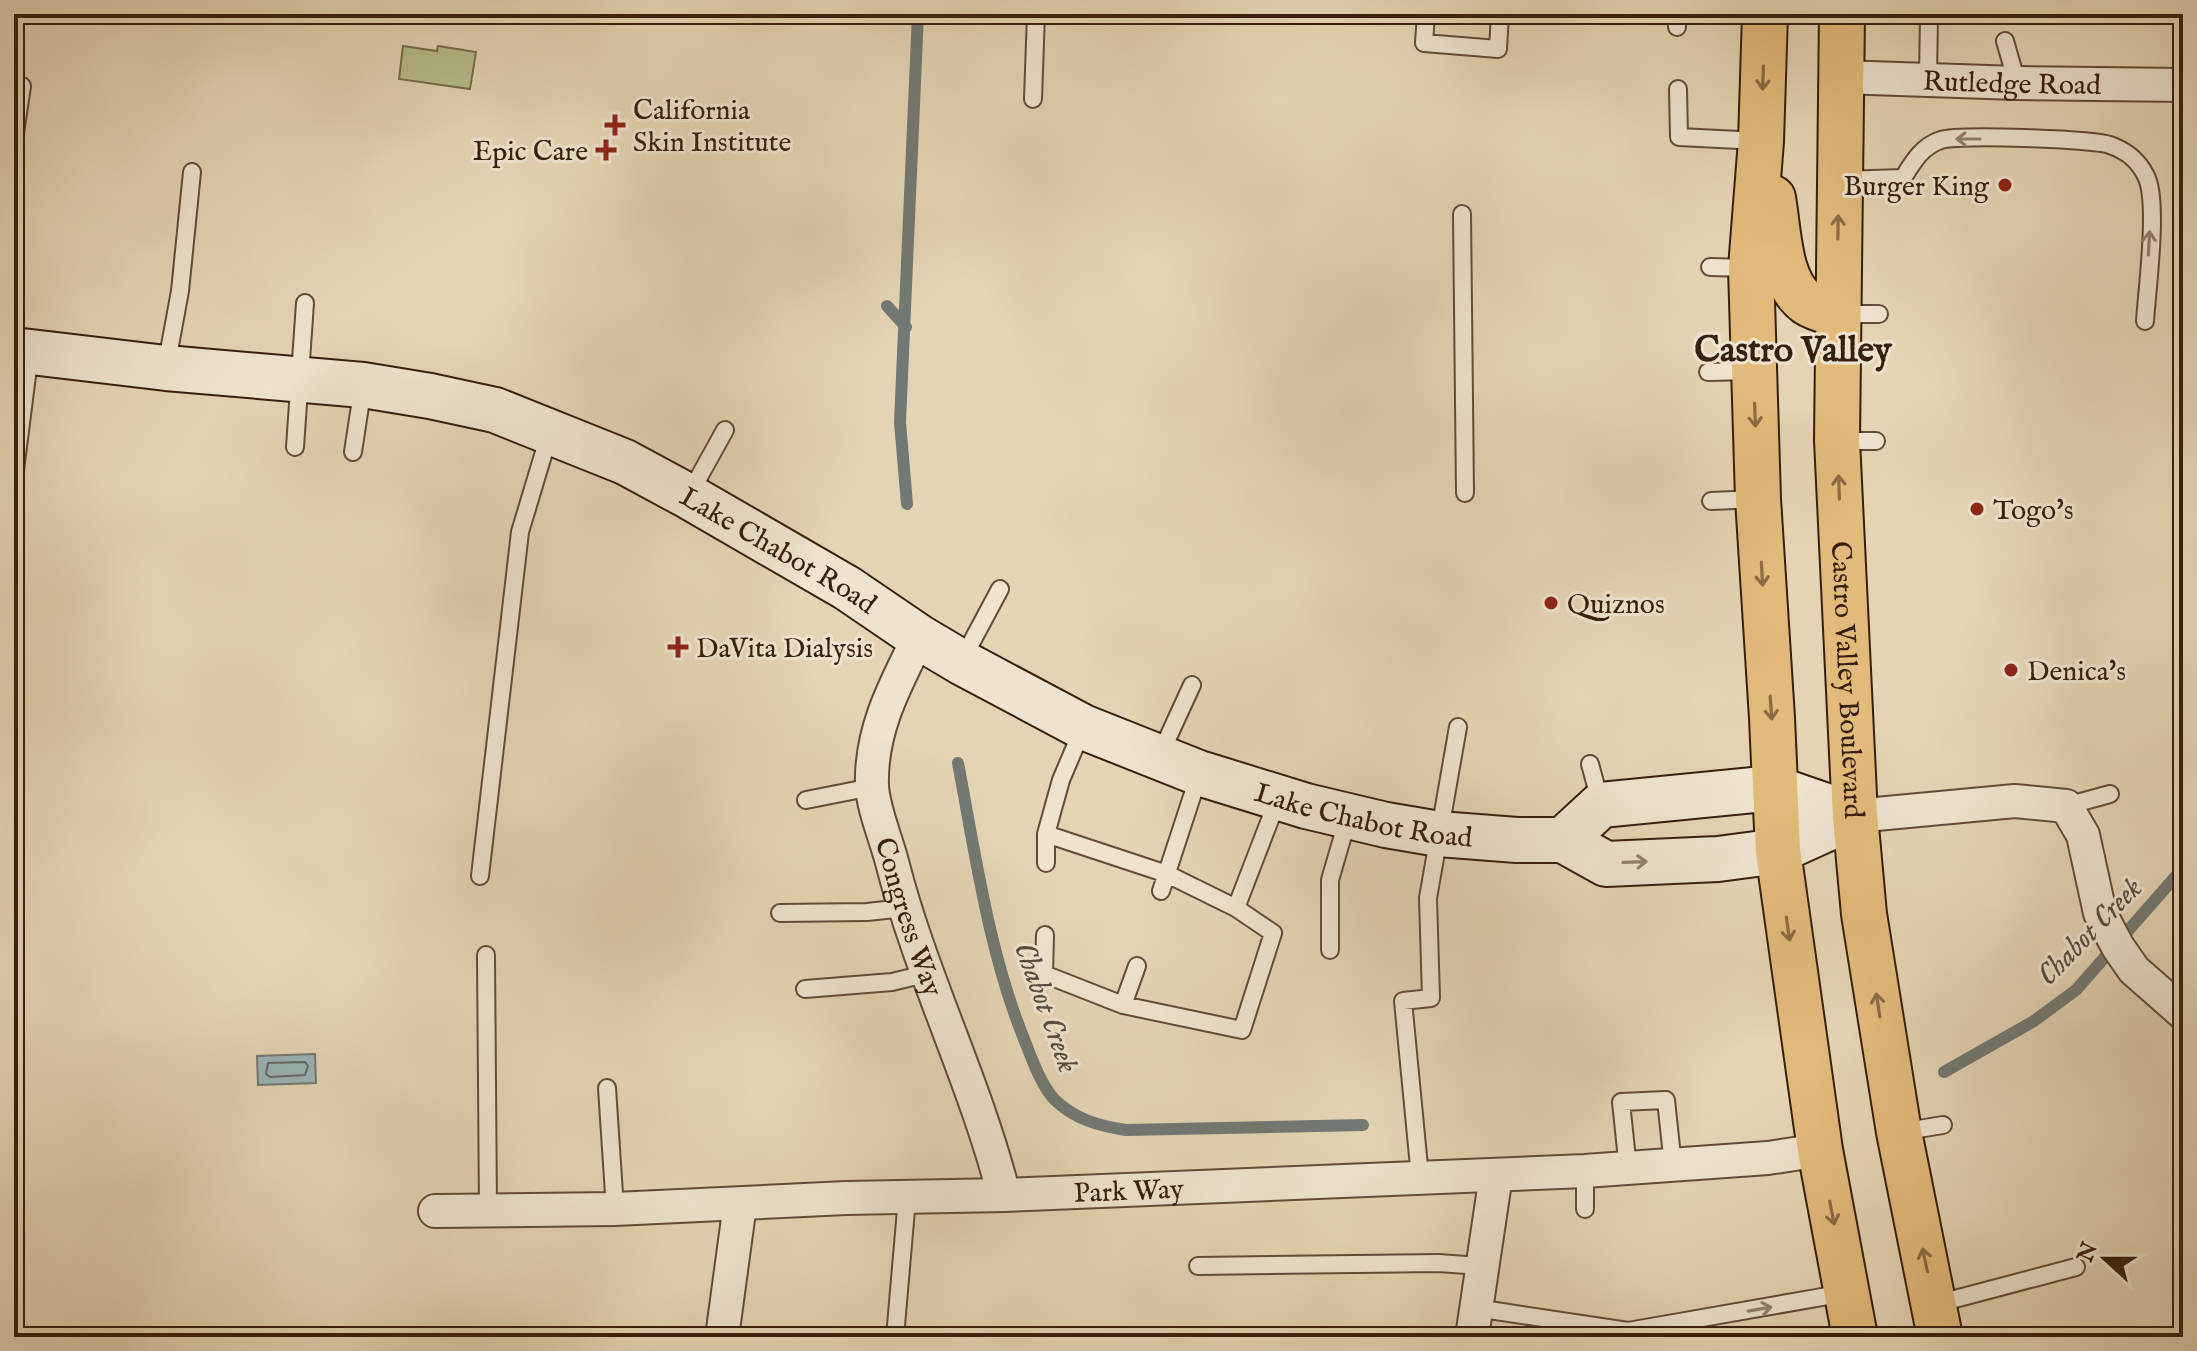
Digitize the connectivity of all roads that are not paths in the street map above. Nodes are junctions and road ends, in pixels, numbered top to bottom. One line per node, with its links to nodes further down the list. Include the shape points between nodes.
1 (1036, 14): 14 (lane)
2 (1426, 14): 3 (lane, via 1424,43 1498,49)
3 (1500, 14)
4 (1765, 14): 16 (main road, one-way to 16)
5 (1842, 14): 8 (main road, Castro Valley Boulevard)
6 (1929, 14): 9 (lane)
7 (2005, 41): 10 (lane)
8 (1840, 77): 9 (street, Rutledge Road); 18 (main road, Castro Valley Boulevard)
9 (1928, 78): 10 (street, Rutledge Road)
10 (2017, 83): 11 (street, Rutledge Road)
11 (2183, 85)
12 (22, 86): 15 (lane)
13 (1678, 89): 16 (lane, via 1679,137)
14 (1033, 99)
15 (14, 140)
16 (1761, 141): 21 (main road, via 1783,261 1795,291 1807,303); 25 (main road, via 1730,268)
17 (192, 172): 24 (lane)
18 (1838, 180): 21 (main road, Castro Valley Boulevard, one-way to 18); 22 (lane, one-way to 18, via 2148,178 2133,156 2109,144 1942,139 1923,149 1903,178)
19 (1462, 214): 34 (lane)
20 (305, 303): 27 (lane)
21 (1858, 314): 55 (main road, Castro Valley Boulevard, one-way to 21)
22 (2145, 321)
23 (22, 350): 24 (main road, Lake Chabot Road); 33 (lane)
24 (166, 368): 27 (main road, Lake Chabot Road)
25 (1754, 371): 26 (lane); 36 (main road, one-way to 36)
26 (1708, 372)
27 (301, 379): 28 (main road, Lake Chabot Road); 31 (lane)
28 (363, 385): 30 (main road, Lake Chabot Road, via 495,410); 32 (lane)
29 (725, 430): 35 (lane)
30 (550, 431): 35 (main road, Lake Chabot Road); 62 (lane, via 520,532)
31 (295, 447)
32 (353, 452)
33 (14, 478)
34 (1465, 493)
35 (688, 496): 39 (main road, Lake Chabot Road, via 847,588)
36 (1758, 499): 37 (lane); 48 (main road, one-way to 48)
37 (1711, 501)
38 (1000, 589): 40 (lane)
39 (919, 637): 40 (main road, Lake Chabot Road); 47 (street, Congress Way, via 886,702)
40 (961, 662): 42 (main road, Lake Chabot Road)
41 (1192, 685): 44 (lane)
42 (1083, 727): 44 (main road, Lake Chabot Road); 56 (lane)
43 (1458, 727): 57 (lane)
44 (1159, 758): 46 (main road, Lake Chabot Road)
45 (1590, 764): 52 (lane)
46 (1199, 773): 50 (main road, Lake Chabot Road); 61 (lane)
47 (872, 787): 51 (lane); 64 (street, Congress Way)
48 (1774, 788): 52 (main road, Lake Chabot Road); 55 (main road, Lake Chabot Road); 59 (main road)
49 (2110, 794): 53 (lane)
50 (1278, 799): 54 (main road, Lake Chabot Road); 65 (lane)
51 (806, 800)
52 (1601, 805): 58 (main road)
53 (2066, 806): 55 (street, Lake Chabot Road, via 2015,801); 74 (street, via 2083,835 2100,913 2118,947 2134,970)
54 (1349, 816): 57 (main road, Lake Chabot Road); 68 (lane, via 1330,880)
55 (1855, 816): 59 (main road, Lake Chabot Road); 77 (main road, Castro Valley Boulevard, one-way to 55, via 1864,914)
56 (1046, 834): 60 (lane); 61 (lane)
57 (1439, 834): 58 (main road, Lake Chabot Road); 83 (lane, via 1428,898 1431,998 1403,1001)
58 (1563, 840): 59 (main road, Lake Chabot Road, one-way to 59, via 1606,864)
59 (1778, 851): 78 (main road, one-way to 78)
60 (1046, 863)
61 (1167, 874): 63 (lane); 65 (lane)
62 (480, 876)
63 (1161, 891)
64 (904, 908): 66 (lane); 71 (street, Congress Way)
65 (1236, 908): 73 (lane, via 1273,933 1242,1030)
66 (780, 913)
67 (1045, 935): 73 (lane, via 1044,974)
68 (1330, 950)
69 (486, 955): 89 (lane)
70 (1137, 966): 73 (lane)
71 (925, 974): 72 (lane); 84 (street, Congress Way, via 988,1138)
72 (805, 989)
73 (1123, 1005)
74 (2183, 1013)
75 (607, 1088): 87 (lane)
76 (1943, 1125): 77 (lane)
77 (1899, 1132): 95 (main road, Castro Valley Boulevard, one-way to 77)
78 (1820, 1150): 79 (street, Park Way); 94 (main road, one-way to 94)
79 (1673, 1166): 80 (street, Park Way); 80 (lane, via 1666,1100 1621,1102)
80 (1628, 1169): 81 (street, Park Way)
81 (1585, 1171): 82 (street, Park Way); 88 (lane)
82 (1496, 1175): 83 (street, Park Way); 92 (street)
83 (1420, 1177): 84 (street, Park Way)
84 (1004, 1195): 85 (street, Park Way)
85 (907, 1198): 86 (street, Park Way); 98 (lane)
86 (740, 1204): 87 (street, Park Way); 97 (street)
87 (615, 1209): 89 (street, Park Way)
88 (1585, 1209)
89 (488, 1210): 90 (street, Park Way)
90 (435, 1211)
91 (1198, 1266): 92 (lane)
92 (1480, 1266): 96 (street)
93 (2076, 1267): 95 (lane)
94 (1847, 1292): 96 (lane, one-way to 94, via 1628,1331); 99 (main road)
95 (1937, 1320)
96 (1474, 1322)
97 (722, 1337)
98 (895, 1337)
99 (1855, 1337)

